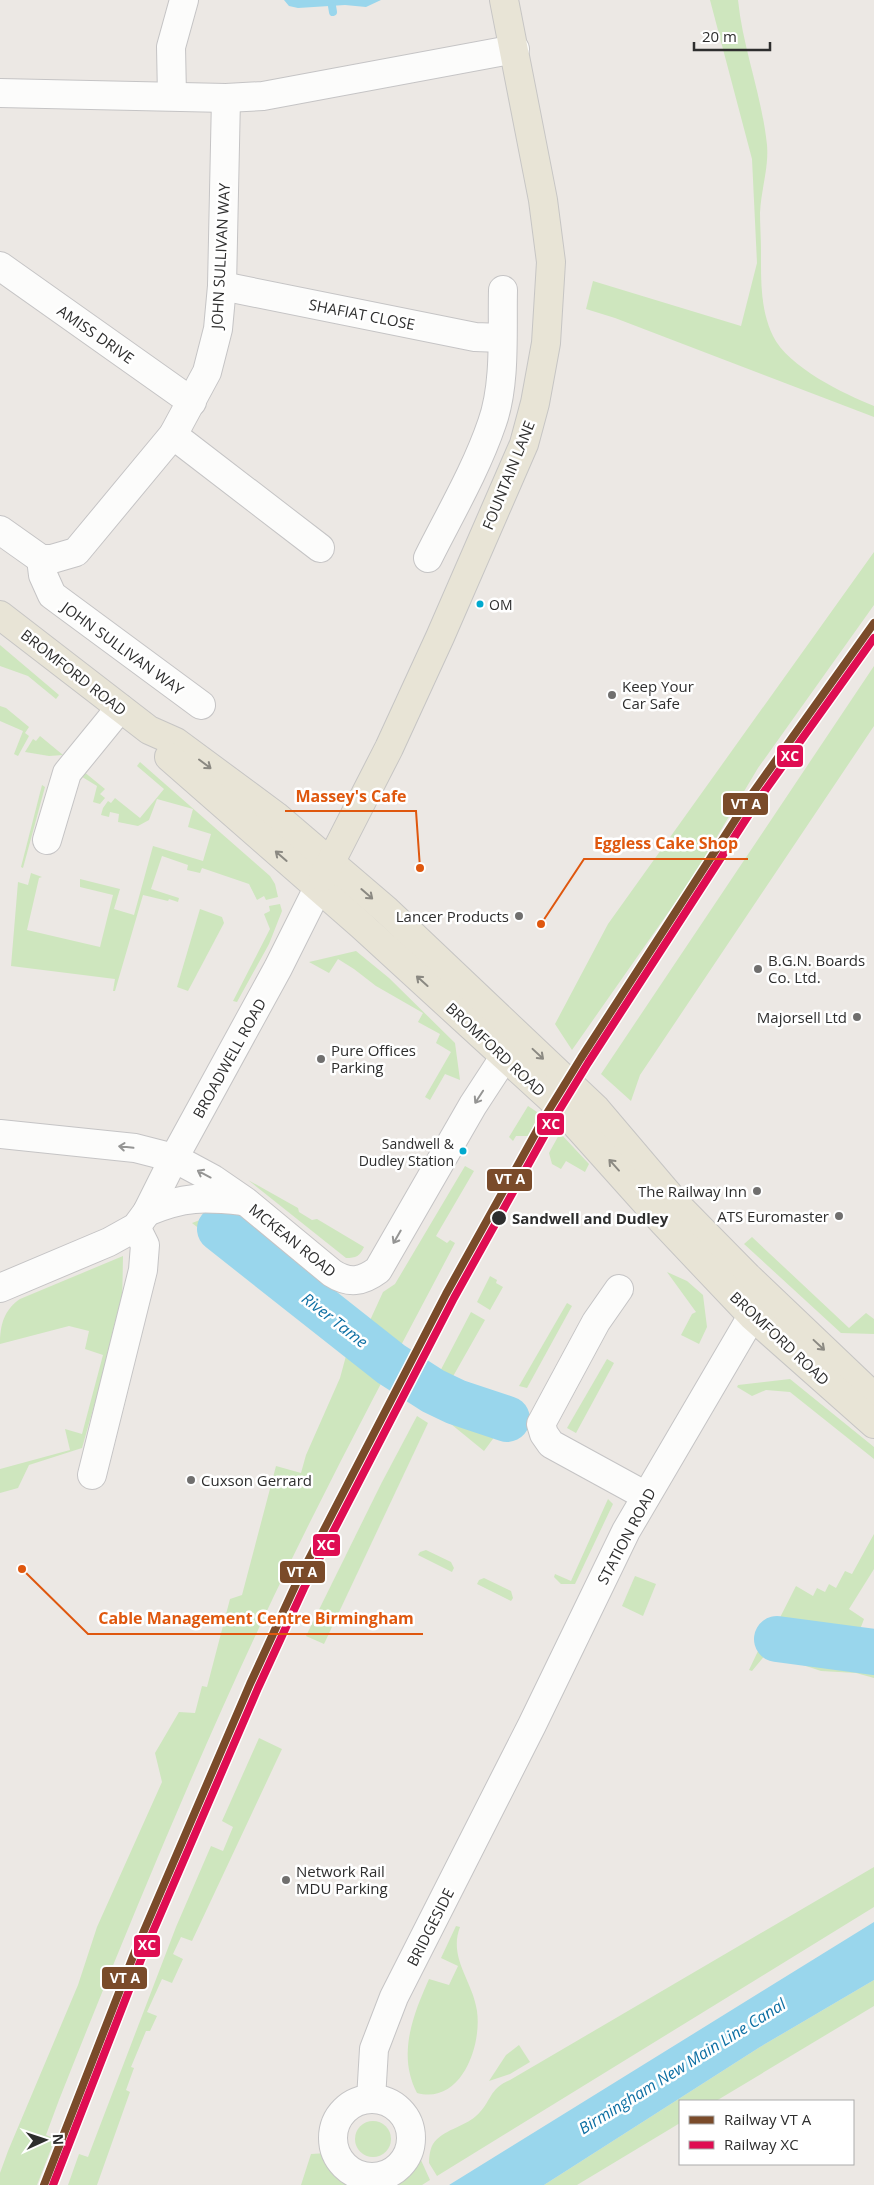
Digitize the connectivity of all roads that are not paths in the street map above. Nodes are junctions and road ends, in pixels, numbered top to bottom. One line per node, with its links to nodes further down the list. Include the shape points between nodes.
1 (184, 0): 5 (street, via 170,47)
2 (504, 0): 3 (main road, FOUNTAIN LANE)
3 (515, 49): 6 (street, via 264,96); 22 (main road, FOUNTAIN LANE, via 551,262 546,343 535,403 524,444 440,637 389,748)
4 (0, 93): 5 (street)
5 (172, 96): 6 (street)
6 (226, 98): 8 (street, JOHN SULLIVAN WAY)
7 (0, 266): 11 (street, AMISS DRIVE)
8 (222, 286): 10 (street, SHAFIAT CLOSE, via 475,337); 11 (street, JOHN SULLIVAN WAY, via 218,329 207,372)
9 (502, 290): 10 (street)
10 (502, 338): 15 (street, via 499,392 493,422)
11 (192, 402): 12 (street, JOHN SULLIVAN WAY)
12 (173, 435): 14 (street); 16 (street, JOHN SULLIVAN WAY, via 76,552)
13 (0, 530): 16 (street)
14 (320, 548)
15 (428, 558)
16 (41, 559): 18 (street, JOHN SULLIVAN WAY, via 43,575 52,595)
17 (0, 614): 19 (main road, BROMFORD ROAD)
18 (201, 705)
19 (120, 708): 20 (main road, BROMFORD ROAD); 21 (street, via 67,773)
20 (149, 730): 22 (main road, BROMFORD ROAD, one-way to 22, via 176,742 276,816); 23 (main road, BROMFORD ROAD, one-way to 20, via 166,753)
21 (47, 840)
22 (330, 862): 23 (main road, FOUNTAIN LANE); 24 (main road, BROMFORD ROAD, one-way to 24)
23 (318, 888): 25 (main road, BROMFORD ROAD, one-way to 23); 27 (street, BROADWELL ROAD)
24 (470, 990): 25 (main road, via 473,1008 507,1040); 29 (main road, BROMFORD ROAD, one-way to 29, via 596,1109)
25 (506, 1056): 28 (street, MCKEAN ROAD, one-way to 28, via 473,1105 378,1270 369,1276 343,1280); 34 (main road, BROMFORD ROAD, one-way to 25, via 575,1123)
26 (0, 1134): 27 (street, MCKEAN ROAD, one-way to 26, via 134,1148)
27 (174, 1158): 28 (street, MCKEAN ROAD, one-way to 27); 30 (street, BROADWELL ROAD)
28 (245, 1201): 30 (street, via 207,1197 171,1202)
29 (685, 1213): 33 (main road, BROMFORD ROAD); 34 (main road, via 686,1230 756,1301)
30 (142, 1219): 31 (street, via 109,1242); 38 (street, via 145,1244 143,1270)
31 (0, 1288)
32 (619, 1289): 39 (street, via 596,1322 541,1424 551,1444)
33 (784, 1311): 34 (main road, via 768,1307); 36 (main road, BROMFORD ROAD, one-way to 36)
34 (752, 1316): 35 (main road, BROMFORD ROAD); 39 (street, STATION ROAD)
35 (839, 1393): 36 (main road); 37 (main road, BROMFORD ROAD)
36 (872, 1394)
37 (874, 1424)
38 (92, 1475)
39 (646, 1496): 40 (street, STATION ROAD)
40 (513, 1764): 41 (street, BRIDGESIDE, via 394,1997 374,2049)
41 (371, 2099)

